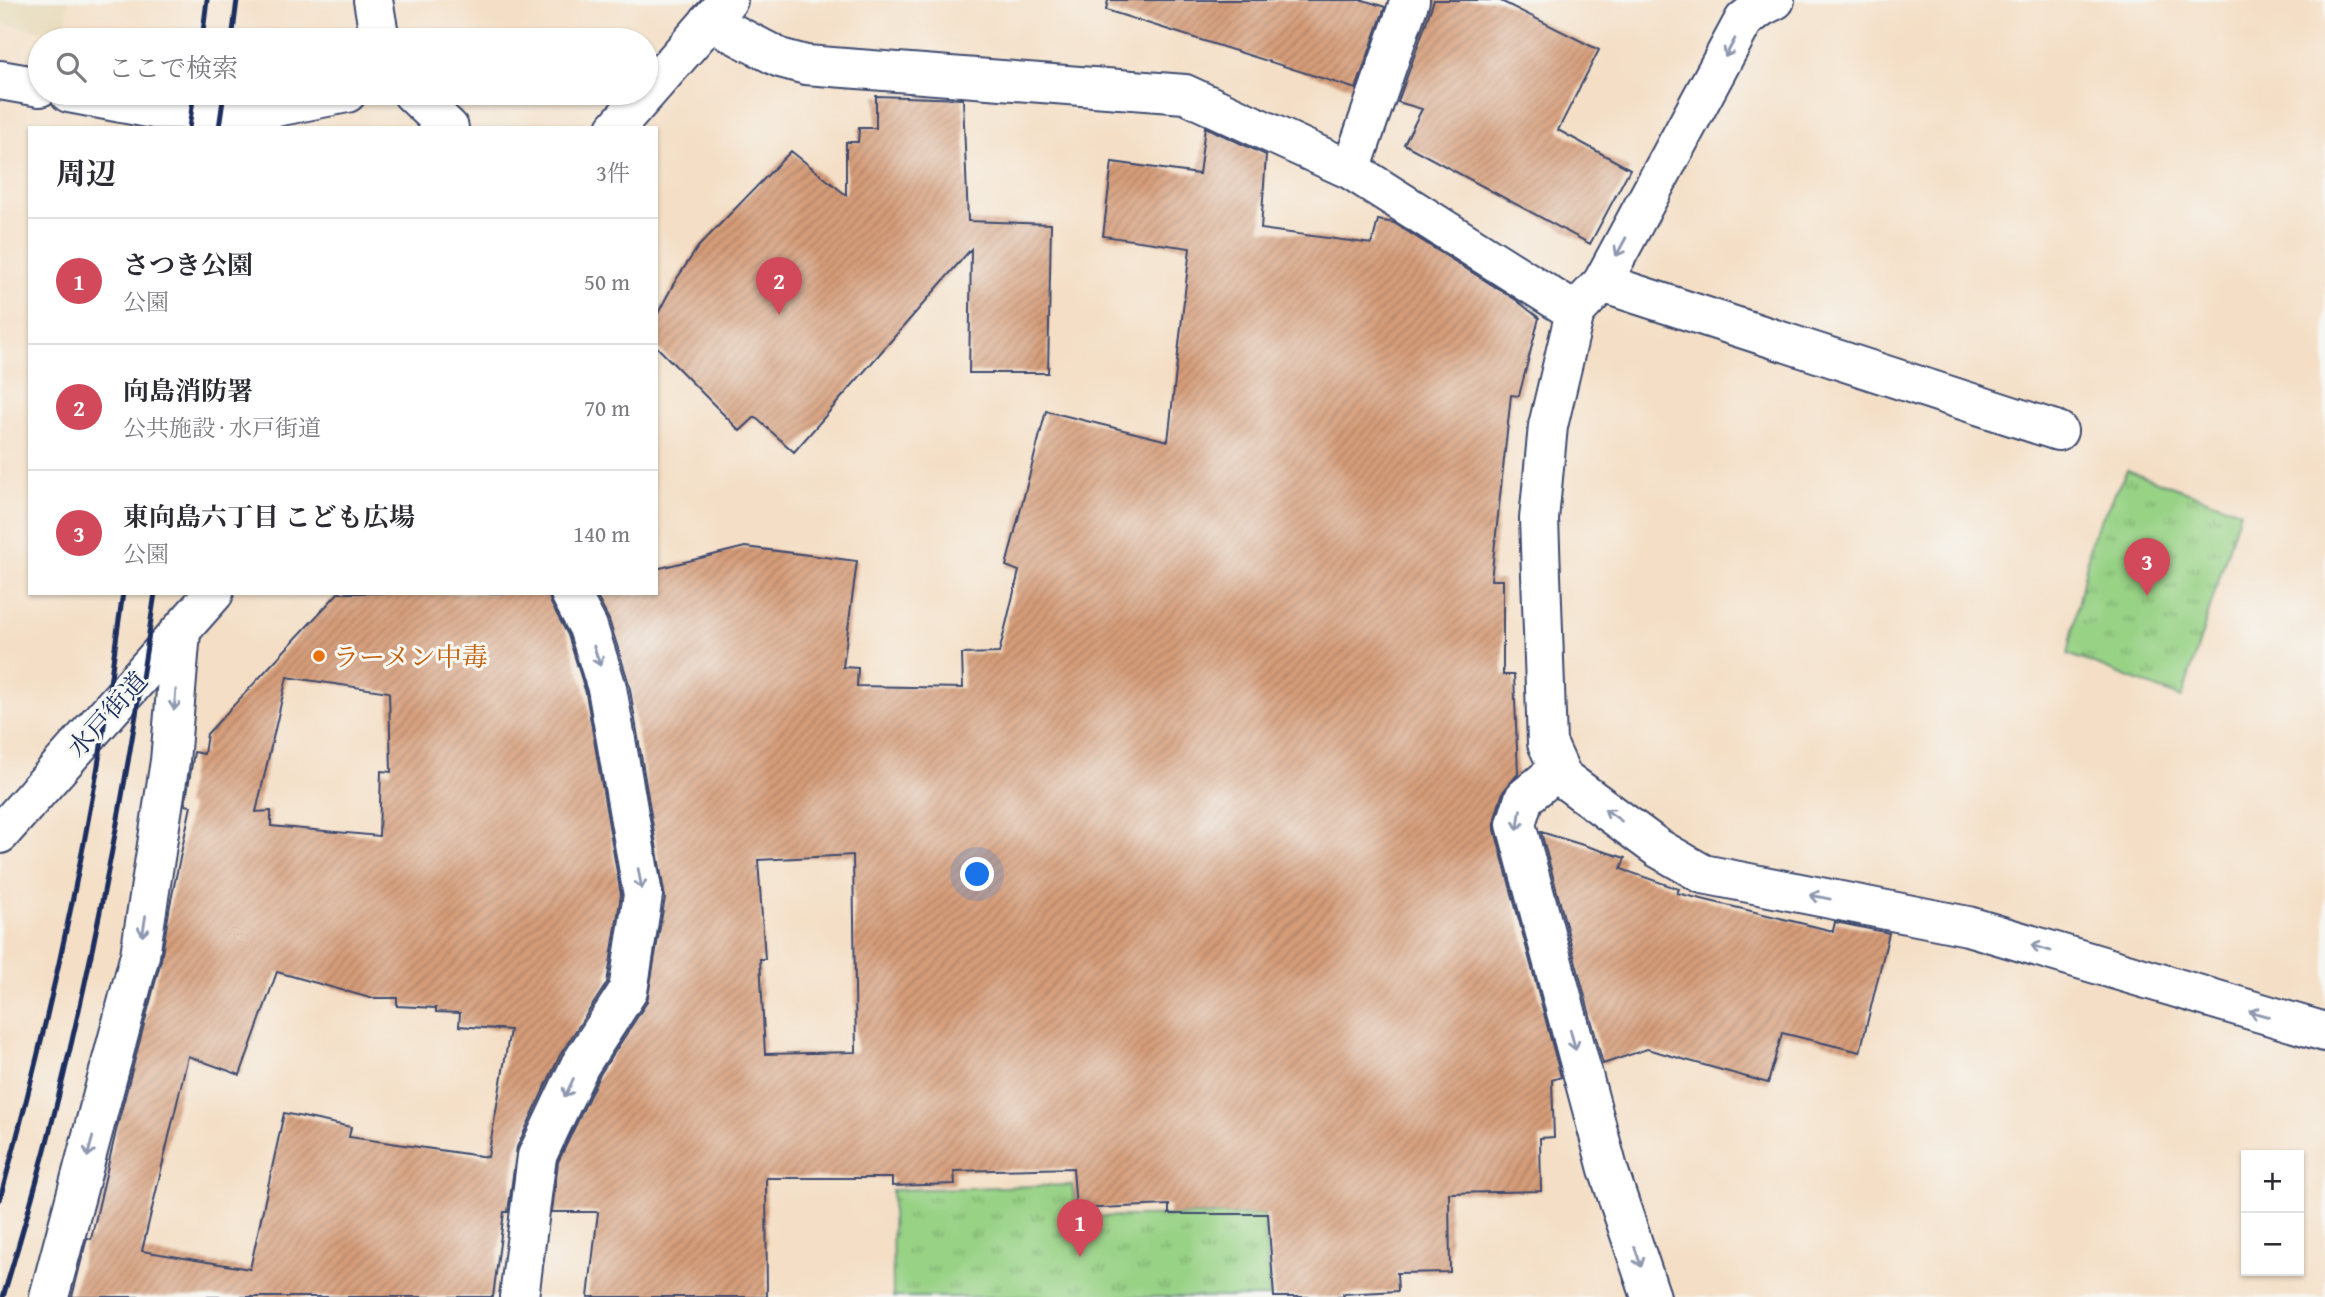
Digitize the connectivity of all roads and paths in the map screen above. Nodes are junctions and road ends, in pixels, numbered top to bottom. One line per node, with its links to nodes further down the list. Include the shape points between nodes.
1 (373, 0): 5 (main road)
2 (1410, 0): 15 (main road)
3 (1775, 0): 16 (main road, one-way to 16, via 1744,20)
4 (719, 11): 7 (main road); 15 (main road, via 780,58 806,65 1185,94)
5 (378, 28)
6 (0, 80): 8 (main road)
7 (658, 80)
8 (28, 85)
9 (133, 105): 10 (main road, via 261,110)
10 (286, 105)
11 (425, 105): 13 (main road)
12 (636, 105): 14 (main road)
13 (447, 126)
14 (618, 126)
15 (1351, 170): 17 (main road)
16 (1602, 283): 17 (main road); 18 (main road)
17 (1575, 312): 22 (main road, via 1548,426 1539,519 1547,743)
18 (2058, 431)
19 (212, 595): 21 (main road, 水戸街道)
20 (571, 595): 26 (main road, one-way to 26, via 607,688 643,895 628,991 580,1065 537,1156)
21 (181, 632): 23 (main road, 水戸街道); 25 (main road, one-way to 25, via 170,761 140,955)
22 (1559, 769): 24 (main road, one-way to 22, via 1968,926 1703,874 1658,848 1563,778); 27 (main road, one-way to 27, via 1524,798 1516,824 1608,1169)
23 (0, 834)
24 (2325, 1032)
25 (49, 1297)
26 (519, 1297)
27 (1651, 1297)

